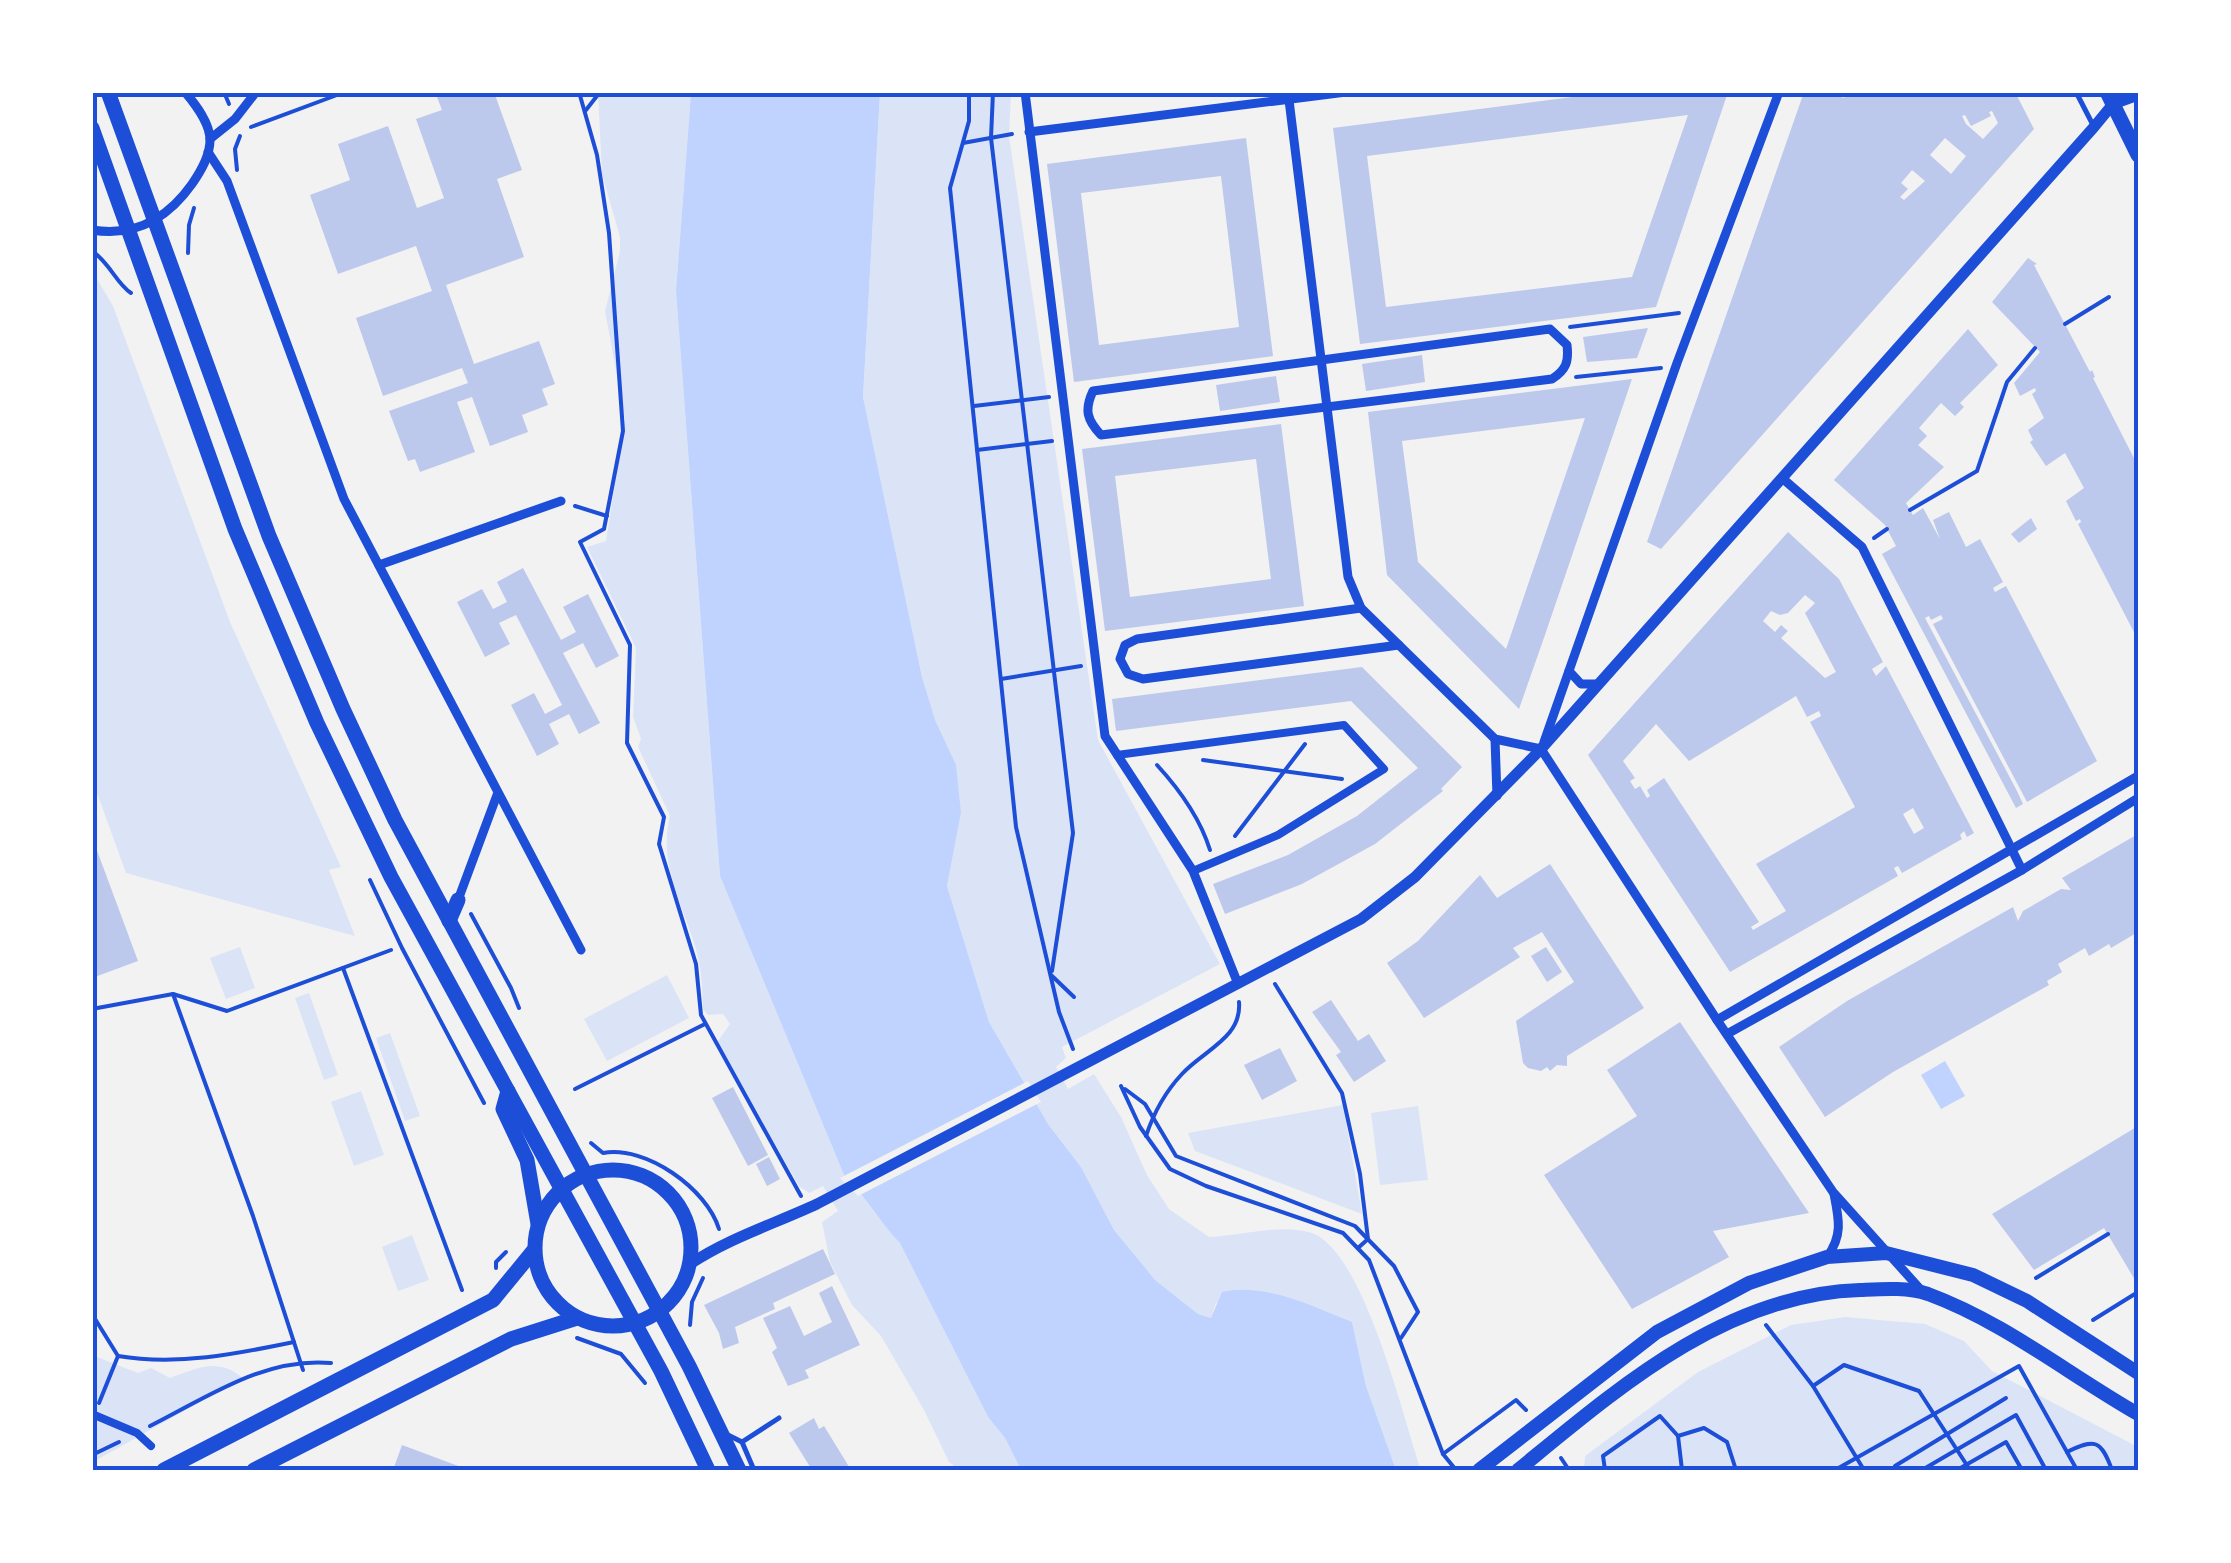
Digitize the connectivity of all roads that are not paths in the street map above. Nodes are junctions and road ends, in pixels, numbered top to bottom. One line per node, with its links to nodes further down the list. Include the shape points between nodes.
1 (108, 92): 17 (main road)
2 (185, 92): 14 (street)
3 (256, 92): 14 (street)
4 (1025, 92): 13 (street)
5 (1346, 92): 9 (street)
6 (1778, 92): 27 (street)
7 (2076, 92): 11 (lane)
8 (2138, 95): 10 (street)
9 (1289, 96): 13 (street); 20 (street)
10 (2112, 96): 11 (street); 16 (main road)
11 (2094, 127): 22 (street)
12 (92, 128): 19 (main road)
13 (1029, 132): 31 (street, via 1105,736)
14 (210, 139): 15 (street)
15 (208, 152): 17 (street, via 178,204); 24 (street, via 227,181 344,499)
16 (2138, 156)
17 (156, 221): 19 (street); 40 (main road, via 268,536 343,709)
18 (92, 230): 19 (street)
19 (130, 231): 45 (main road, via 235,529 318,723 391,877)
20 (1319, 359): 21 (street); 21 (street, via 1093,391 1087,411 1101,436); 21 (street, via 1550,329 1567,345 1568,360 1552,379)
21 (1326, 408): 25 (street, via 1342,544)
22 (1782, 478): 28 (street); 36 (street, via 1862,546)
23 (561, 501): 24 (street)
24 (379, 565): 33 (street)
25 (1361, 608): 26 (street); 26 (street, via 1136,639 1120,659 1128,674 1143,680)
26 (1399, 645): 29 (street)
27 (1569, 671): 28 (street, via 1581,684); 30 (street)
28 (1599, 684): 30 (street)
29 (1495, 739): 30 (street); 34 (street)
30 (1541, 749): 34 (street); 43 (street)
31 (1117, 755): 38 (street); 38 (street, via 1344,725 1384,769 1278,835)
32 (2138, 776): 36 (street)
33 (497, 795): 39 (street); 41 (street)
34 (1497, 796): 42 (street, via 1415,878 1360,919)
35 (2138, 798): 37 (street)
36 (2012, 849): 37 (street); 43 (street)
37 (2022, 870): 44 (street)
38 (1193, 871): 42 (street)
39 (458, 900): 40 (main road)
40 (449, 921): 46 (main road)
41 (581, 950)
42 (1238, 984): 53 (street)
43 (1717, 1020): 44 (street)
44 (1727, 1034): 48 (street)
45 (508, 1091): 47 (main road); 49 (main road, via 503,1109 527,1160)
46 (587, 1175): 47 (main road); 53 (main road, via 628,1172 665,1189 688,1223); 55 (main road)
47 (561, 1190): 49 (main road); 57 (main road)
48 (1833, 1192): 51 (street); 52 (street, via 1840,1226)
49 (538, 1224): 50 (main road)
50 (534, 1250): 56 (main road, via 549,1293); 65 (main road, via 492,1300)
51 (1886, 1252): 52 (main road); 54 (street); 58 (main road, via 1974,1275)
52 (1827, 1257): 70 (main road, via 1748,1283 1657,1332)
53 (690, 1264): 55 (main road)
54 (1923, 1292): 60 (main road, via 1974,1313); 71 (main road, via 1844,1290 1759,1308 1689,1342)
55 (660, 1311): 57 (main road); 62 (main road)
56 (577, 1318): 57 (main road, via 616,1327); 66 (main road, via 511,1339)
57 (635, 1323): 67 (main road)
58 (2138, 1373)
59 (93, 1414): 64 (street)
60 (2138, 1414)
61 (780, 1418): 63 (lane)
62 (722, 1432): 63 (lane); 68 (main road)
63 (742, 1442): 69 (lane)
64 (151, 1446)
65 (164, 1470)
66 (254, 1470)
67 (708, 1470)
68 (739, 1470)
69 (754, 1470)
70 (1479, 1470)
71 (1518, 1470)

